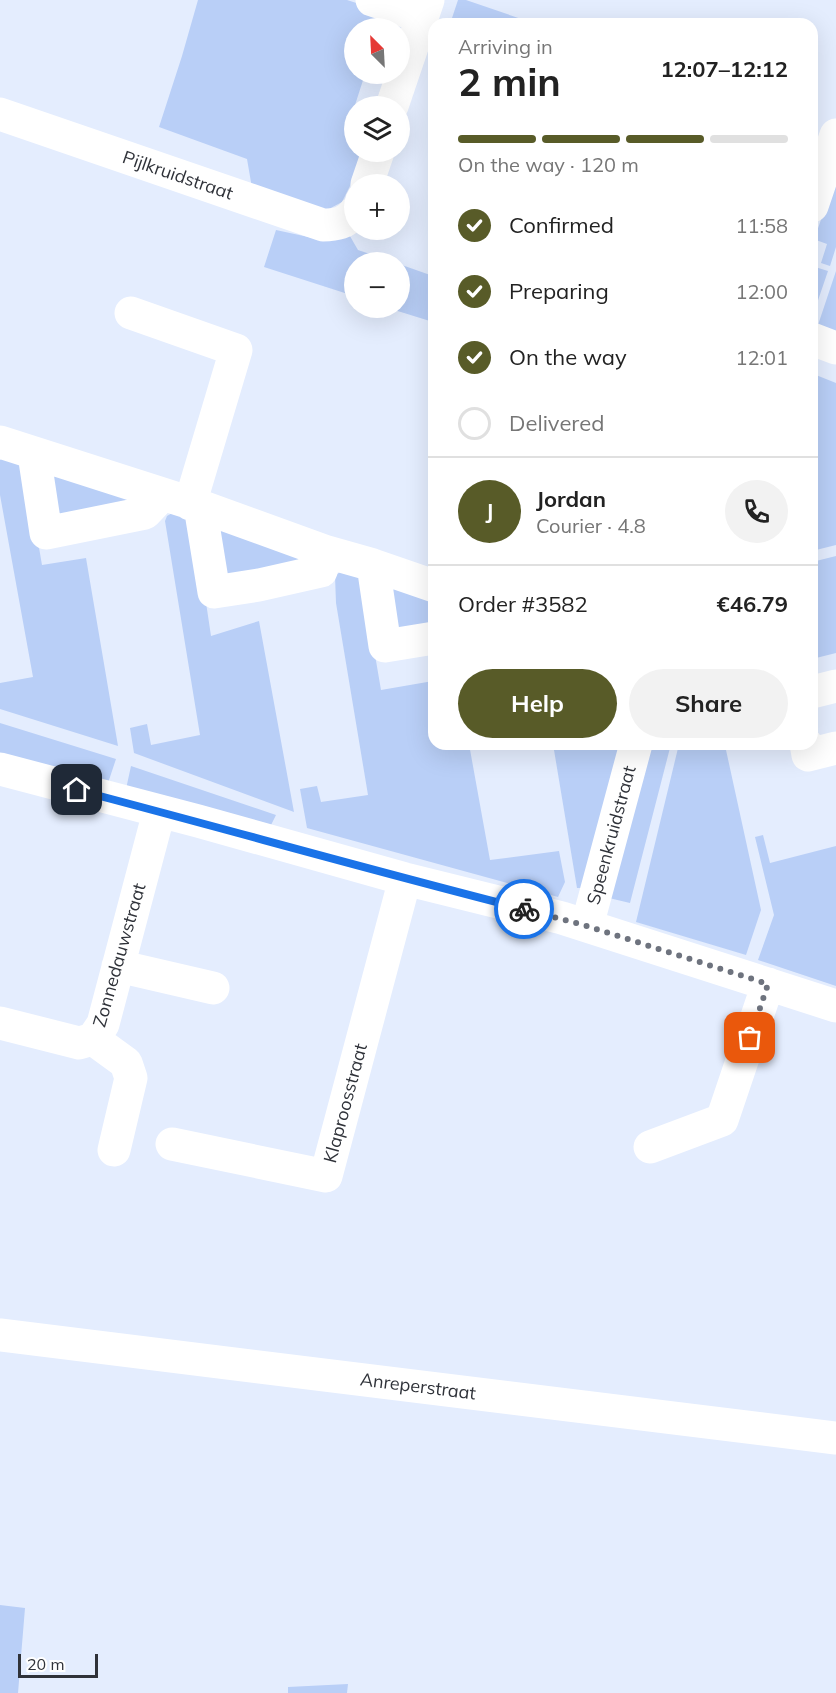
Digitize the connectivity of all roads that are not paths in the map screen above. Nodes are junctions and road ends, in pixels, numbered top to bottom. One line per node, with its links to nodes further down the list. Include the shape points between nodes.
1 (372, 0): 2 (street)
2 (425, 9): 3 (street)
3 (395, 96)
4 (0, 114): 7 (street, Pijlkruidstraat, via 323,225)
5 (836, 135): 6 (street)
6 (818, 188)
7 (344, 221)
8 (131, 313): 13 (street, via 236,350)
9 (818, 341): 10 (street)
10 (836, 348)
11 (0, 442): 12 (street)
12 (34, 453): 13 (street); 13 (street, via 46,533)
13 (184, 502): 14 (street); 14 (street, via 214,592 321,571)
14 (327, 552): 15 (street)
15 (373, 565): 16 (street); 17 (street, via 385,646)
16 (428, 584)
17 (428, 639)
18 (836, 686): 19 (street)
19 (818, 690)
20 (836, 748): 22 (street, via 808,755)
21 (634, 750): 26 (street, Speenkruidstraat)
22 (807, 750)
23 (0, 769): 24 (street)
24 (159, 812): 25 (street); 27 (street, Zonnedauwstraat)
25 (405, 879): 26 (street); 33 (street, Klaproosstraat, via 326,1176)
26 (587, 926): 28 (street)
27 (118, 966): 29 (street); 32 (street, Zonnedauwstraat, via 103,1024)
28 (768, 984): 30 (street); 34 (street, via 722,1120)
29 (213, 988)
30 (836, 1006)
31 (0, 1023): 32 (street, Zonnedauwstraat, via 79,1043)
32 (93, 1039): 35 (street, via 126,1063 130,1078)
33 (172, 1144)
34 (651, 1147)
35 (114, 1150)
36 (0, 1335): 37 (street, Anreperstraat)
37 (836, 1438)

